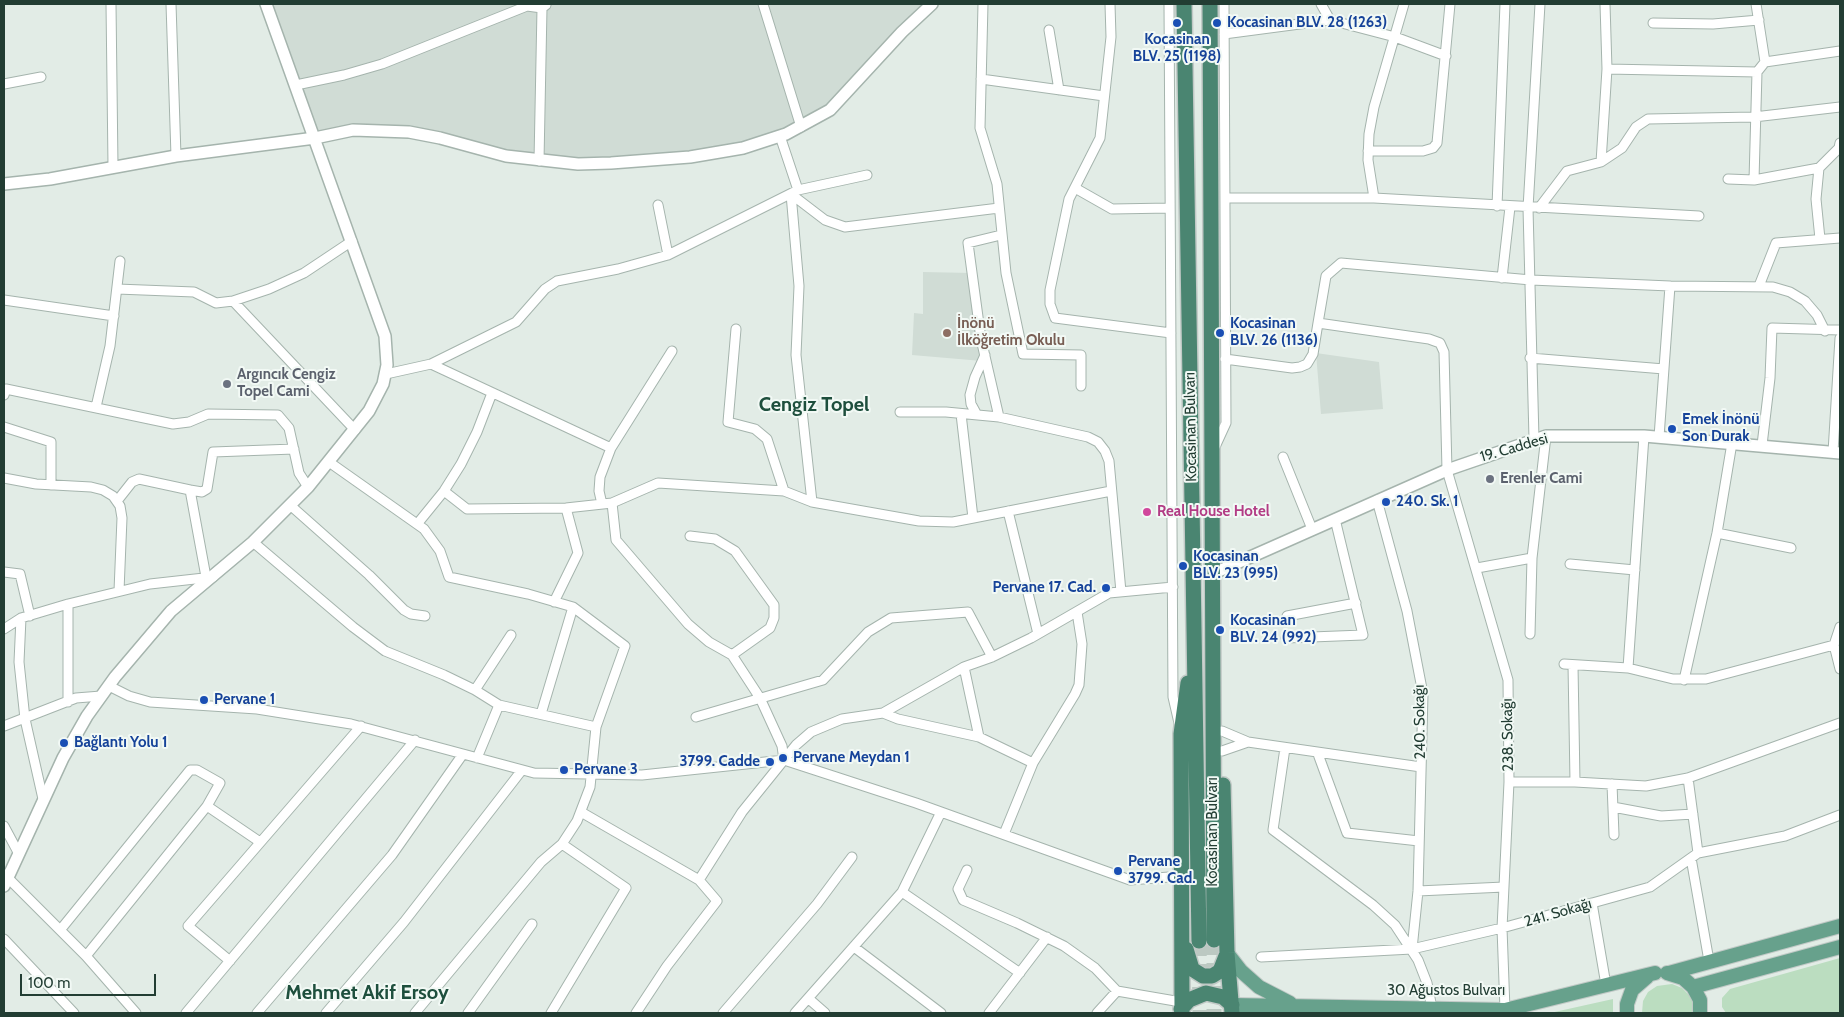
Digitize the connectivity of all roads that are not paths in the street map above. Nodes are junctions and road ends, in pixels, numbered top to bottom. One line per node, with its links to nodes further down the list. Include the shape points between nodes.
1 (111, 4): 48 (street)
2 (171, 4): 45 (street)
3 (266, 4): 35 (street)
4 (762, 4): 40 (street)
5 (932, 4): 40 (street, via 830,110)
6 (983, 4): 33 (street)
7 (1110, 4): 37 (street, via 1111,37)
8 (1169, 4): 62 (street)
9 (1184, 4): 159 (highway, Kocasinan Bulvarı)
10 (1210, 4): 112 (highway, Kocasinan Bulvarı)
11 (1224, 4): 25 (street)
12 (1321, 4): 21 (street)
13 (1404, 4): 26 (street)
14 (1450, 4): 28 (street)
15 (1505, 4): 59 (street)
16 (1540, 4): 63 (street)
17 (1605, 4): 30 (street)
18 (1756, 4): 22 (street)
19 (527, 5): 20 (street); 35 (street, via 382,64)
20 (544, 6): 46 (street)
21 (1330, 20): 25 (street); 26 (street)
22 (1758, 20): 23 (street, via 1713,24); 29 (street)
23 (1654, 23)
24 (1049, 30): 36 (street)
25 (1224, 34): 56 (street)
26 (1395, 37): 28 (street); 44 (street, via 1374,106)
27 (1840, 51): 29 (street)
28 (1446, 56): 44 (street, via 1439,139 1435,146 1417,152)
29 (1765, 62): 31 (street)
30 (1607, 69): 31 (street); 47 (street)
31 (1757, 72): 39 (street)
32 (42, 77): 34 (street)
33 (981, 79): 36 (street); 61 (street, via 980,128 997,184)
34 (4, 84)
35 (296, 85): 42 (street)
36 (1059, 90): 37 (street)
37 (1104, 96): 54 (street, via 1100,138)
38 (1840, 107): 39 (street)
39 (1754, 117): 47 (street, via 1648,119 1636,127 1622,148); 52 (street)
40 (801, 127): 41 (street)
41 (780, 136): 46 (street, via 743,148 690,157 603,164); 55 (street)
42 (315, 138): 45 (street); 46 (street, via 353,130 409,132); 69 (street)
43 (1840, 143): 49 (street)
44 (1368, 151): 57 (street)
45 (176, 156): 48 (street)
46 (539, 161)
47 (1601, 162): 64 (street, via 1568,171)
48 (113, 166): 53 (street, via 50,179)
49 (1819, 168): 52 (street); 68 (street, via 1816,199)
50 (867, 176): 55 (street)
51 (1728, 179): 52 (street)
52 (1754, 180)
53 (4, 184)
54 (1075, 188): 62 (street, via 1112,209); 84 (street, via 1069,200 1050,290 1055,318)
55 (794, 192): 61 (street, via 825,220 845,227); 70 (street); 126 (street, via 799,286 796,355)
56 (1225, 198): 57 (street); 89 (street)
57 (1374, 198): 59 (street)
58 (658, 205): 70 (street)
59 (1497, 206): 60 (street)
60 (1510, 207): 63 (street); 72 (street)
61 (999, 208): 66 (street)
62 (1170, 208): 84 (street)
63 (1528, 208): 64 (street); 73 (street)
64 (1539, 208): 65 (street)
65 (1699, 216)
66 (1001, 235): 87 (street, via 968,242); 93 (street, via 1022,354 1081,355)
67 (1840, 238): 68 (street)
68 (1820, 239): 75 (street, via 1776,243)
69 (352, 241): 78 (street, via 296,278); 92 (street, via 385,336)
70 (668, 255): 90 (street, via 557,281 516,322)
71 (120, 261): 76 (street)
72 (1502, 278): 73 (street); 80 (street, via 1340,263 1326,276)
73 (1531, 280): 74 (street); 88 (street)
74 (1670, 286): 75 (street); 91 (street)
75 (1759, 286): 83 (street, via 1782,289 1797,296 1812,308)
76 (117, 290): 78 (street, via 194,292 216,303); 79 (street)
77 (4, 300): 79 (street)
78 (233, 301): 102 (street)
79 (114, 316): 96 (street)
80 (1318, 323): 89 (street, via 1313,354 1307,364 1300,367); 115 (street, 238. Sokağı, via 1440,343 1444,352 1446,381)
81 (736, 329): 120 (street, via 728,422 755,429 767,439)
82 (1840, 330): 83 (street)
83 (1826, 331): 108 (street, via 1772,328)
84 (1172, 333): 146 (street)
85 (1840, 338): 111 (street)
86 (672, 351): 109 (street)
87 (985, 355): 99 (street, via 970,395); 100 (street)
88 (1530, 358): 91 (street); 106 (street)
89 (1225, 359): 112 (street, via 1226,423)
90 (431, 364): 92 (street); 94 (street)
91 (1664, 369): 105 (street)
92 (386, 374): 102 (street, via 375,403)
93 (1081, 386)
94 (492, 393): 109 (street); 122 (street, via 468,450)
95 (4, 395): 96 (street, via 6,389)
96 (96, 407): 110 (street, via 173,424 208,414 278,415 289,428)
97 (900, 412): 98 (street)
98 (961, 414): 99 (street); 131 (street)
99 (977, 415): 100 (street)
100 (999, 417): 121 (street, via 1098,442 1108,456)
101 (4, 427): 117 (street, via 51,442)
102 (355, 430): 114 (street)
103 (1546, 436): 104 (street, 19. Caddesi); 106 (street, 19. Caddesi); 139 (street)
104 (1644, 436): 105 (street, 19. Caddesi); 142 (street)
105 (1659, 437): 107 (street, 19. Caddesi)
106 (1534, 439): 115 (street, 19. Caddesi)
107 (1732, 443): 108 (street, 19. Caddesi); 135 (street)
108 (1762, 445): 111 (street, 19. Caddesi)
109 (612, 448): 127 (street, via 600,477)
110 (294, 449): 118 (street, via 299,473); 119 (street, via 213,452 207,489 202,492)
111 (1837, 453)
112 (1212, 454): 144 (highway, Kocasinan Bulvarı)
113 (1283, 457): 134 (street)
114 (329, 462): 118 (street); 133 (street)
115 (1447, 470): 123 (street, 19. Caddesi); 141 (street, 238. Sokağı)
116 (4, 478): 117 (street)
117 (50, 485): 124 (street, via 68,484 97,489)
118 (308, 487): 128 (street)
119 (190, 490): 124 (street, via 139,479 132,482); 145 (street)
120 (784, 491): 125 (street, via 658,484); 126 (street)
121 (1111, 491): 130 (street); 148 (street)
122 (444, 492): 129 (street, via 467,509); 133 (street)
123 (1376, 500): 132 (street, 19. Caddesi); 198 (street, 240. Sokağı, via 1407,612 1423,694)
124 (117, 501): 147 (street, via 122,518)
125 (612, 502): 127 (street); 166 (street, via 616,540 688,624 708,642)
126 (812, 502): 131 (street, via 919,521 953,522)
127 (602, 504): 129 (street)
128 (290, 505): 137 (street); 154 (street, via 370,575 404,610)
129 (566, 508): 149 (street, via 578,553)
130 (1008, 511): 131 (street); 161 (street)
131 (973, 518)
132 (1335, 519): 134 (street, 19. Caddesi); 150 (street)
133 (418, 523): 149 (street, via 440,551 449,577)
134 (1312, 529): 144 (street, 19. Caddesi)
135 (1717, 534): 138 (street); 171 (street)
136 (690, 536): 166 (street, via 715,539 730,547 774,605 774,618 766,633)
137 (253, 542): 145 (street); 173 (street, via 353,628 385,651)
138 (1791, 548)
139 (1532, 558): 141 (street); 162 (street)
140 (1570, 564): 142 (street)
141 (1477, 568): 202 (street, 238. Sokağı, via 1508,680)
142 (1635, 570): 169 (street)
143 (4, 572): 156 (street, via 20,574)
144 (1212, 574): 163 (highway, Kocasinan Bulvarı)
145 (210, 577): 147 (street); 172 (street, via 171,610)
146 (1173, 587): 148 (street); 187 (street, via 1173,697)
147 (119, 591): 151 (street)
148 (1120, 592): 153 (street, via 1109,593)
149 (554, 602): 152 (street)
150 (1356, 603): 155 (street); 164 (street, via 1364,635)
151 (68, 604): 156 (street); 176 (street)
152 (573, 607): 179 (street); 185 (street, via 625,646)
153 (1077, 612): 161 (street); 197 (street, via 1082,644 1078,685)
154 (425, 616)
155 (1287, 616)
156 (25, 617): 158 (street); 181 (street, via 19,662)
157 (1840, 627): 165 (street)
158 (4, 629)
159 (1195, 633): 163 (highway, Kocasinan Bulvarı, via 1207,941); 187 (highway)
160 (511, 634): 173 (street)
161 (1038, 634): 167 (street)
162 (1530, 634)
163 (1212, 635): 186 (highway, via 1222,695)
164 (1286, 638)
165 (1834, 645): 170 (street); 171 (street, via 1717,677)
166 (732, 656): 175 (street)
167 (992, 657): 168 (street); 175 (street, via 968,612 891,618 868,632 823,680)
168 (964, 667): 178 (street); 188 (street)
169 (1628, 668): 171 (street); 203 (street, via 1569,664)
170 (1840, 669)
171 (1684, 680)
172 (109, 686): 174 (street); 184 (street, via 150,702 257,709)
173 (475, 690): 177 (street)
174 (101, 696): 176 (street, via 76,698); 205 (street, via 75,737)
175 (760, 698): 180 (street); 196 (street, via 782,746)
176 (68, 702): 181 (street)
177 (499, 705): 179 (street); 195 (street)
178 (882, 713): 188 (street); 196 (street, via 821,726 803,738)
179 (541, 714): 185 (street)
180 (696, 717)
181 (25, 719): 183 (street); 205 (street)
182 (1840, 723): 201 (street)
183 (4, 726)
184 (361, 726): 189 (street); 216 (street)
185 (596, 727): 200 (street)
186 (1222, 731): 190 (street); 192 (highway)
187 (1181, 734): 222 (highway)
188 (979, 737): 197 (street)
189 (415, 740): 193 (street); 242 (street)
190 (1248, 742): 191 (street); 192 (street)
191 (1285, 748): 194 (street); 238 (street, via 1273,830 1384,914)
192 (1222, 751): 239 (highway)
193 (463, 754): 195 (street); 260 (street, via 392,855)
194 (1318, 754): 198 (street); 215 (street, via 1347,833)
195 (477, 758): 199 (street)
196 (784, 760): 200 (street, via 675,773); 209 (street); 224 (street, via 742,812)
197 (1033, 763): 213 (street)
198 (1421, 768): 215 (street, 240. Sokağı)
199 (522, 770): 200 (street); 261 (street, via 404,922)
200 (592, 776): 208 (street)
201 (1688, 778): 204 (street, via 1646,786); 210 (street)
202 (1509, 782): 203 (street); 225 (street, 238. Sokağı)
203 (1575, 782): 204 (street)
204 (1612, 784): 207 (street)
205 (43, 799): 218 (street)
206 (207, 806): 216 (street); 232 (street, via 220,783 197,770 190,770); 240 (street)
207 (1613, 807): 210 (street, via 1661,816); 214 (street)
208 (582, 812): 217 (street); 224 (street)
209 (941, 812): 213 (street); 227 (street)
210 (1693, 814): 219 (street)
211 (1840, 815): 219 (street, 241. Sokağı, via 1785,836)
212 (4, 826): 218 (street)
213 (1004, 834): 222 (street, via 1130,880)
214 (1614, 835)
215 (1419, 841): 226 (street, 240. Sokağı)
216 (260, 842): 242 (street, via 188,926)
217 (562, 844): 262 (street, via 541,862); 264 (street, via 626,888)
218 (19, 854): 223 (street)
219 (1695, 855): 228 (street, 241. Sokağı, via 1650,887); 243 (street)
220 (852, 857): 266 (street, via 817,904)
221 (967, 870): 234 (street, via 958,889 963,900)
222 (1182, 876): 233 (highway)
223 (5, 879): 232 (street)
224 (699, 880): 265 (street, via 717,901)
225 (1504, 887): 226 (street); 231 (street, 238. Sokağı)
226 (1418, 891): 238 (street, 240. Sokağı)
227 (902, 892): 236 (street); 244 (street)
228 (1592, 903): 231 (street, 241. Sokağı); 247 (street)
229 (532, 924): 263 (street)
230 (1840, 926): 243 (main road)
231 (1502, 928): 238 (street, 241. Sokağı); 255 (street, 238. Sokağı)
232 (61, 930): 240 (street)
233 (1182, 936): 239 (highway, via 1190,966 1203,976 1212,976 1220,971); 252 (highway)
234 (1047, 937): 244 (street); 249 (street, via 1085,960)
235 (4, 939): 257 (street)
236 (854, 947): 250 (street); 269 (street)
237 (1840, 947): 248 (main road)
238 (1412, 949): 241 (street, 241. Sokağı); 253 (street, via 1425,977)
239 (1227, 953): 251 (main road, via 1259,987); 254 (highway)
240 (86, 956): 258 (street)
241 (1261, 956)
242 (230, 961): 259 (street)
243 (1709, 961): 246 (main road)
244 (1020, 973): 270 (street)
245 (1655, 973): 246 (main road, 30 Ağustos Bulvarı); 247 (main road, 30 Ağustos Bulvarı); 272 (main road, via 1632,990)
246 (1669, 973): 248 (main road, via 1683,978)
247 (1606, 985): 255 (main road, 30 Ağustos Bulvarı)
248 (1693, 987): 256 (main road, via 1700,1000)
249 (1117, 992): 252 (street); 271 (street)
250 (809, 999): 267 (street); 268 (street)
251 (1295, 1005): 253 (main road, 30 Ağustos Bulvarı); 254 (main road, 30 Ağustos Bulvarı)
252 (1181, 1008): 254 (highway, via 1189,1000 1206,993 1218,995)
253 (1432, 1008): 255 (main road, 30 Ağustos Bulvarı)
254 (1232, 1009)
255 (1505, 1010)
256 (1701, 1012)
257 (74, 1013)
258 (136, 1013)
259 (186, 1013)
260 (257, 1013)
261 (326, 1013)
262 (415, 1013)
263 (468, 1013)
264 (551, 1013)
265 (636, 1013)
266 (723, 1013)
267 (795, 1013)
268 (825, 1013)
269 (941, 1013)
270 (989, 1013)
271 (1097, 1013)
272 (1627, 1013)

